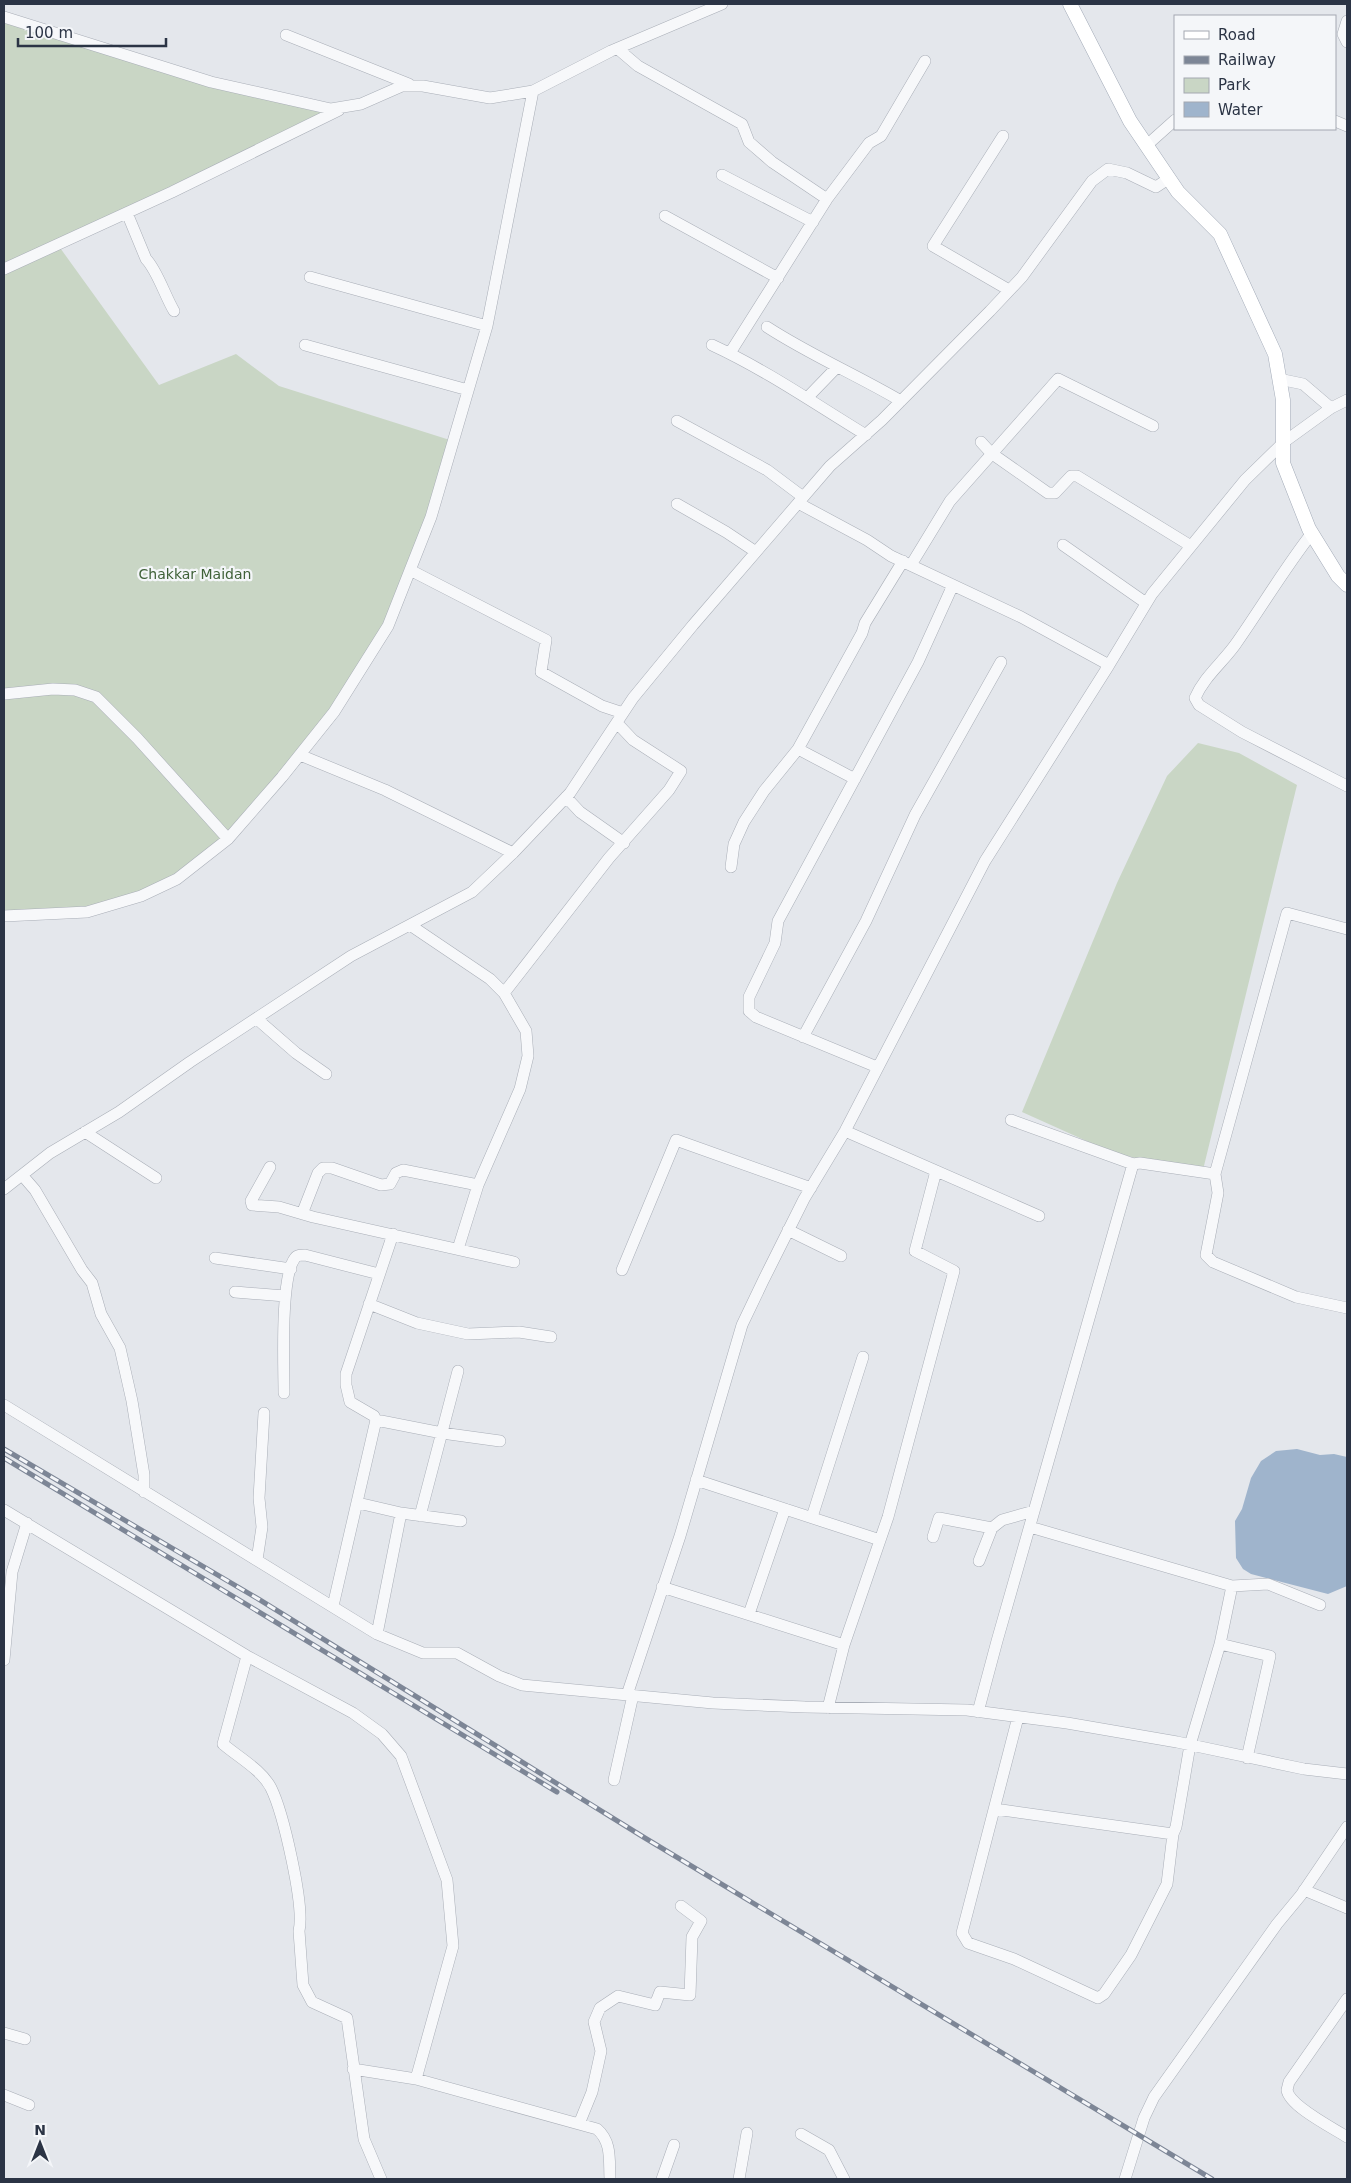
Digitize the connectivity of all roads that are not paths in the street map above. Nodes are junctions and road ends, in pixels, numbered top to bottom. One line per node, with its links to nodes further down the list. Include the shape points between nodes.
1 (722, 4): 7 (street)
2 (1070, 4): 14 (main road, via 1130,121)
3 (4, 17): 11 (street, via 234,88 331,109)
4 (1347, 21): 6 (street, via 1343,34)
5 (286, 35): 9 (street)
6 (1347, 42)
7 (618, 48): 10 (street); 17 (street, via 638,66 742,124 749,142 772,162)
8 (925, 61): 17 (street, via 881,136 869,143)
9 (413, 86): 10 (street, via 490,98); 11 (street, via 392,89 362,104)
10 (533, 91): 26 (street)
11 (345, 107): 18 (street)
12 (1174, 121): 14 (street)
13 (1003, 136): 24 (street, via 933,246)
14 (1147, 145): 16 (main road)
15 (722, 175): 20 (street)
16 (1168, 179): 24 (street, via 1156,187 1127,173 1108,169 1092,181); 32 (main road, via 1220,234 1275,354)
17 (827, 199): 20 (street)
18 (127, 213): 21 (street); 25 (street, via 146,259)
19 (666, 216): 23 (street)
20 (812, 222): 23 (street)
21 (4, 269)
22 (310, 277): 26 (street)
23 (778, 278): 30 (street)
24 (1009, 290): 36 (street)
25 (174, 311)
26 (487, 326): 33 (street)
27 (767, 327): 31 (street)
28 (305, 345): 33 (street)
29 (712, 345): 30 (street)
30 (730, 353): 34 (street)
31 (837, 367): 34 (street); 36 (street)
32 (1279, 379): 37 (street, via 1302,384); 42 (main road)
33 (468, 390): 51 (street, via 431,517)
34 (807, 398): 40 (street)
35 (1347, 400): 37 (street)
36 (901, 401): 40 (street)
37 (1331, 408): 42 (street)
38 (676, 422): 44 (street, via 767,470)
39 (1153, 426): 43 (street, via 1058,379)
40 (866, 435): 44 (street, via 830,466)
41 (981, 442): 43 (street)
42 (1284, 442): 46 (main road, via 1283,463); 48 (street, via 1245,480)
43 (991, 453): 48 (street, via 1048,493 1055,493 1071,476 1077,476); 50 (street, via 947,505)
44 (800, 500): 49 (street); 50 (street)
45 (677, 504): 49 (street)
46 (1312, 533): 53 (main road); 62 (street, via 1195,698 1199,704 1242,732)
47 (1063, 545): 54 (street)
48 (1191, 546): 54 (street)
49 (756, 552): 58 (street)
50 (907, 563): 52 (street); 59 (street, via 866,623)
51 (410, 570): 58 (street, via 546,640 541,672); 60 (street, via 388,626 334,712)
52 (952, 585): 56 (street); 61 (street, via 918,662)
53 (1347, 585)
54 (1146, 604): 56 (street)
55 (1001, 662): 73 (street, via 915,815 866,921)
56 (1109, 664): 74 (street, via 985,861)
57 (4, 694): 64 (street, via 53,689 75,690 96,697)
58 (620, 718): 63 (street); 65 (street, via 633,740 681,771)
59 (798, 749): 61 (street); 67 (street, via 764,790 744,822 734,844)
60 (300, 755): 64 (street); 66 (street, via 385,790)
61 (855, 779): 73 (street, via 778,921 775,943 749,997 749,1011 756,1017)
62 (1347, 786)
63 (566, 797): 65 (street, via 580,812); 66 (street)
64 (228, 839): 68 (street, via 177,879 142,896 87,912)
65 (624, 843): 71 (street, via 567,909)
66 (513, 853): 69 (street, via 472,892)
67 (731, 867)
68 (4, 916)
69 (410, 925): 71 (street, via 479,970); 72 (street, via 351,956)
70 (1347, 929): 82 (street, via 1287,913)
71 (504, 993): 85 (street, via 526,1031 528,1056 516,1102)
72 (257, 1019): 75 (street); 78 (street)
73 (803, 1036): 74 (street)
74 (877, 1067): 77 (street)
75 (326, 1074)
76 (1011, 1120): 79 (street)
77 (845, 1131): 81 (street); 86 (street)
78 (85, 1132): 83 (street); 84 (street)
79 (1133, 1164): 82 (street, via 1140,1162); 117 (street)
80 (270, 1167): 88 (street, via 251,1201 252,1205 279,1207)
81 (936, 1171): 89 (street); 126 (street, via 915,1251 954,1271)
82 (1215, 1174): 102 (street, via 1218,1193 1206,1255 1296,1297)
83 (22, 1175): 87 (street); 113 (street, via 35,1190 92,1283 101,1314 120,1348 132,1401)
84 (156, 1178)
85 (478, 1185): 88 (street, via 403,1170 396,1173 390,1184 381,1185 332,1168 323,1168); 92 (street)
86 (811, 1188): 90 (street); 97 (street, via 676,1140)
87 (4, 1189)
88 (302, 1214): 91 (street)
89 (1039, 1216)
90 (788, 1230): 93 (street); 112 (street, via 742,1325)
91 (393, 1234): 92 (street); 98 (street)
92 (458, 1249): 95 (street)
93 (841, 1256)
94 (215, 1258): 96 (street)
95 (514, 1262)
96 (291, 1269): 98 (street, via 294,1259 305,1255); 100 (street)
97 (622, 1270)
98 (379, 1274): 101 (street)
99 (235, 1292): 100 (street)
100 (285, 1296): 106 (street)
101 (369, 1304): 103 (street, via 417,1323 468,1334 519,1332); 109 (street, via 346,1374 346,1385 350,1402)
102 (1347, 1308)
103 (551, 1337)
104 (863, 1357): 120 (street)
105 (458, 1371): 110 (street)
106 (284, 1393)
107 (4, 1405): 113 (street)
108 (264, 1413): 127 (street, via 259,1498 262,1527)
109 (376, 1420): 110 (street); 114 (street)
110 (442, 1433): 111 (street); 119 (street)
111 (500, 1441)
112 (696, 1480): 115 (street); 130 (street)
113 (144, 1492): 127 (street)
114 (358, 1504): 118 (street); 132 (street)
115 (785, 1509): 120 (street); 133 (street)
116 (4, 1510): 122 (street)
117 (1034, 1512): 123 (street); 124 (street, via 1002,1520)
118 (401, 1513): 119 (street); 134 (street)
119 (420, 1516): 121 (street)
120 (812, 1517): 126 (street)
121 (461, 1521)
122 (27, 1523): 137 (street); 138 (street, via 12,1572)
123 (1030, 1527): 129 (street); 141 (street)
124 (992, 1528): 125 (street, via 939,1518); 128 (street)
125 (933, 1538)
126 (880, 1540): 136 (street)
127 (258, 1560): 132 (street)
128 (979, 1561)
129 (1232, 1586): 131 (street, via 1268,1584); 135 (street)
130 (662, 1587): 133 (street); 139 (street)
131 (1320, 1604)
132 (333, 1606): 134 (street)
133 (749, 1614): 136 (street)
134 (376, 1634): 139 (street, via 423,1653 457,1653 498,1676 522,1684)
135 (1220, 1644): 143 (street); 144 (street, via 1270,1656)
136 (844, 1645): 140 (street)
137 (247, 1656): 156 (street, via 223,1744 263,1776 271,1788 284,1825 295,1880 301,1922 302,1985 312,2002 347,2018); 157 (street, via 353,1713 382,1734 400,1756 447,1880 454,1946)
138 (4, 1660)
139 (630, 1695): 140 (street, via 713,1703); 146 (street)
140 (828, 1708): 141 (street)
141 (978, 1712): 142 (street)
142 (1018, 1717): 143 (street); 147 (street)
143 (1190, 1745): 144 (street); 149 (street)
144 (1247, 1758): 145 (street)
145 (1347, 1774)
146 (614, 1780)
147 (995, 1809): 149 (street); 149 (street, via 962,1933 968,1942 1014,1959 1098,1998 1131,1955 1166,1884)
148 (1347, 1827): 150 (street)
149 (1173, 1834)
150 (1304, 1890): 152 (street); 170 (street, via 1154,2097)
151 (681, 1906): 160 (street, via 701,1921 692,1937 690,1996 660,1992 655,2005 618,1996 600,2008 594,2022 601,2051 592,2092)
152 (1347, 1908)
153 (1347, 1999): 163 (street, via 1289,2082 1287,2090 1292,2100 1303,2109)
154 (4, 2033): 155 (street)
155 (25, 2038)
156 (353, 2069): 157 (street); 165 (street, via 364,2139)
157 (416, 2079): 160 (street)
158 (4, 2096): 159 (street)
159 (29, 2105)
160 (579, 2124): 166 (street, via 597,2129 606,2137)
161 (747, 2133): 168 (street)
162 (801, 2134): 169 (street, via 829,2150)
163 (1347, 2137)
164 (674, 2145): 167 (street)
165 (381, 2179)
166 (610, 2179)
167 (662, 2179)
168 (739, 2179)
169 (844, 2179)
170 (1125, 2179)

